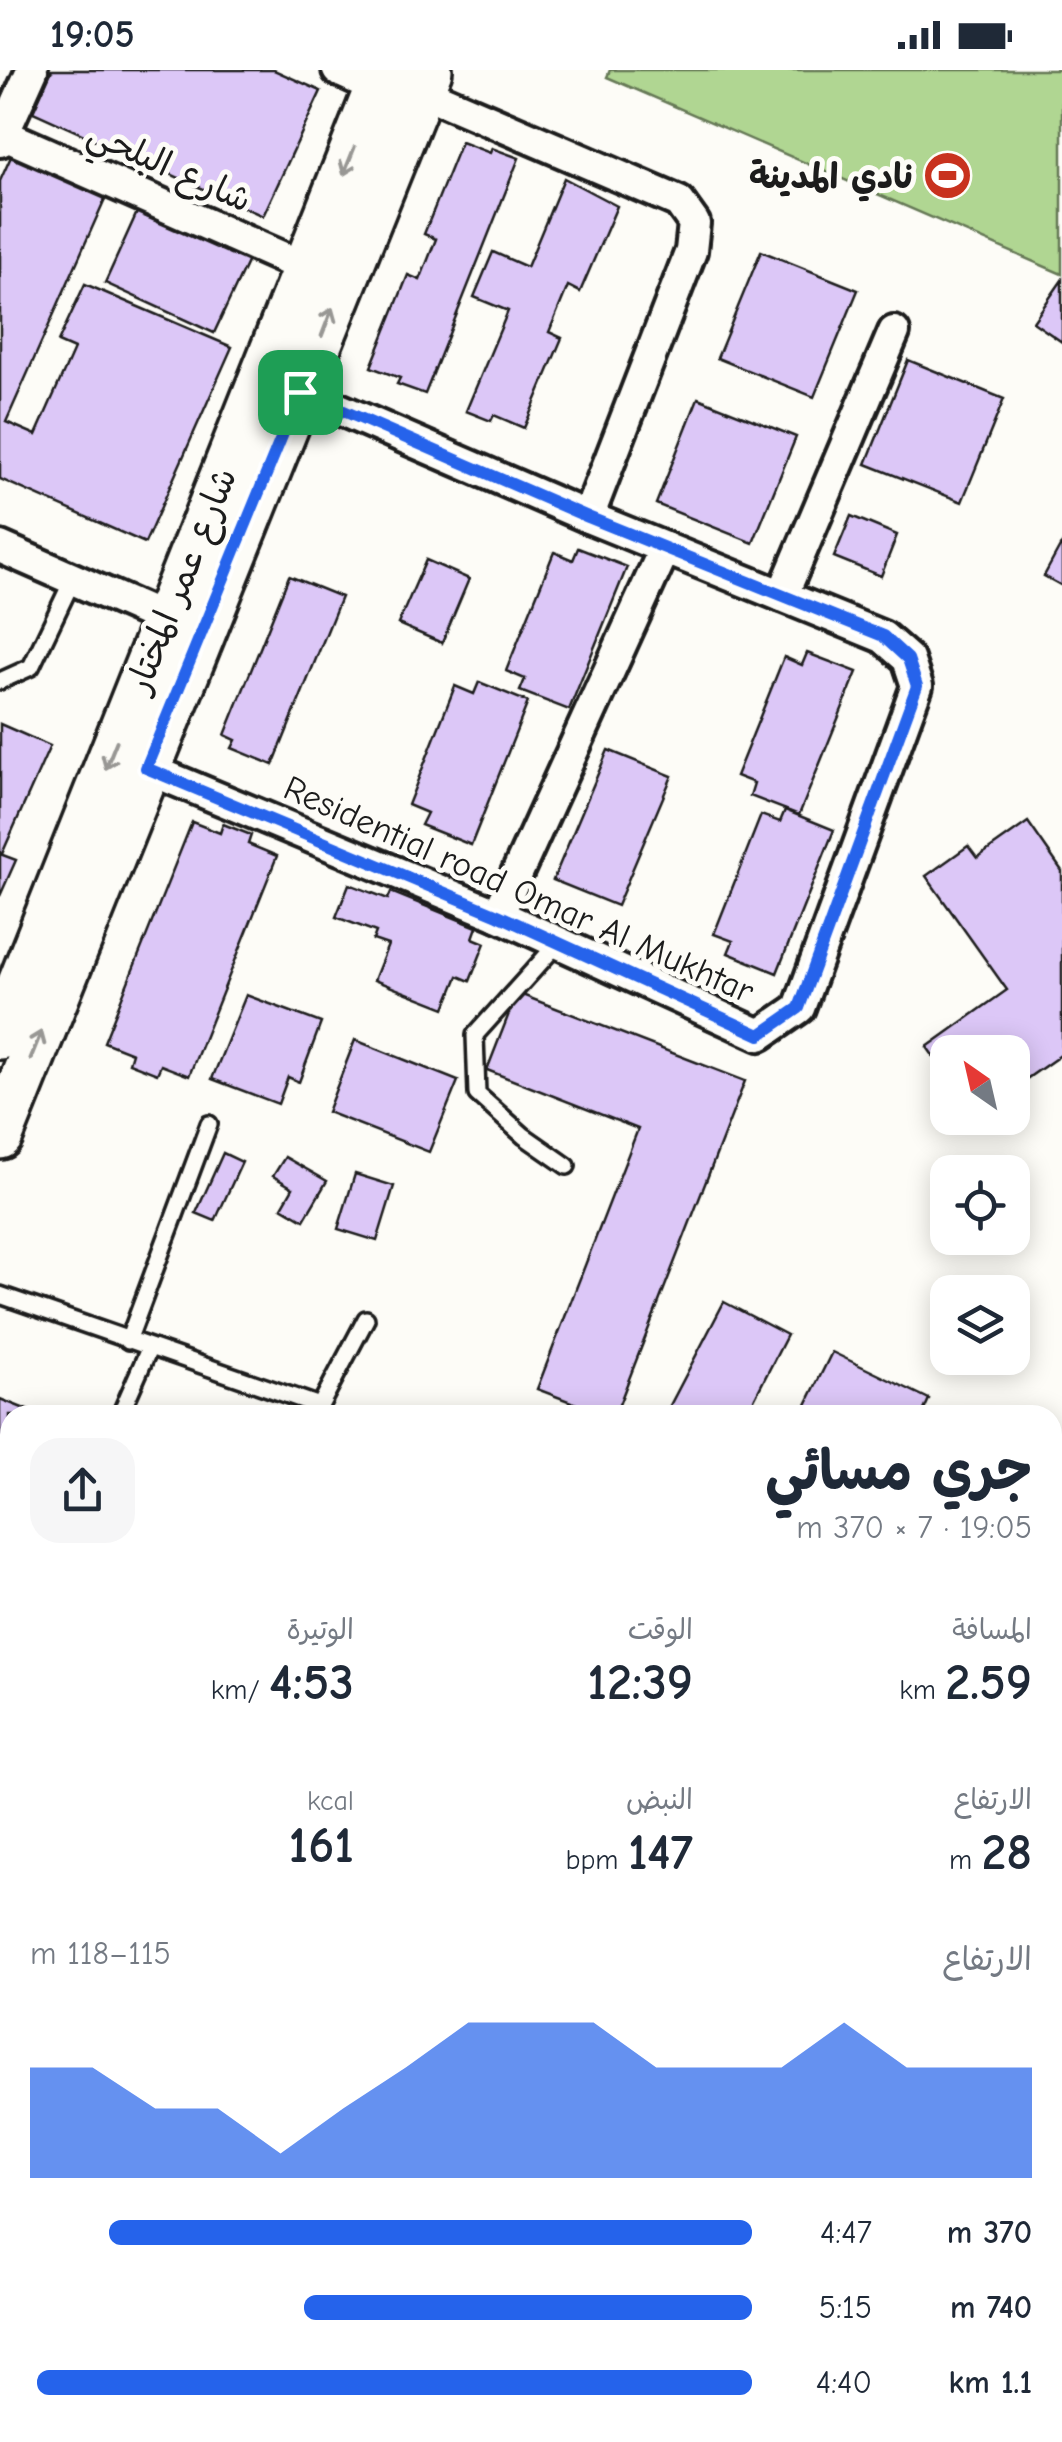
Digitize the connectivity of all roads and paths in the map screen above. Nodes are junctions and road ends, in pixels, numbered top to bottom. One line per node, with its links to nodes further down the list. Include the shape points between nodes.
1 (32, 70): 4 (street)
2 (338, 70): 3 (street)
3 (403, 80): 5 (main road, شارع عمر المختار, one-way to 5); 7 (main road, شارع عمر المختار, one-way to 3); 8 (street, via 678,202 694,223 690,251)
4 (1, 136): 5 (street, شارع البلحي)
5 (306, 268): 13 (main road, شارع عمر المختار)
6 (894, 332): 12 (street)
7 (300, 392): 8 (street, Residential road Omar Al Mukhtar); 13 (main road, شارع عمر المختار)
8 (588, 517): 10 (street, Residential road Omar Al Mukhtar)
9 (0, 547): 11 (street)
10 (665, 548): 12 (street, Residential road Omar Al Mukhtar); 16 (street)
11 (73, 579): 13 (street); 14 (lane, via 30,667)
12 (782, 596): 17 (street, Residential road Omar Al Mukhtar, via 883,636 908,659 917,686 799,1008 760,1035)
13 (183, 627): 15 (main road, شارع عمر المختار); 18 (main road, شارع عمر المختار, one-way to 18)
14 (0, 681)
15 (146, 768): 16 (street, Residential road Omar Al Mukhtar); 20 (main road, شارع عمر المختار, one-way to 15)
16 (498, 915): 17 (street, Residential road Omar Al Mukhtar)
17 (558, 943): 21 (lane, via 475,1035 477,1094)
18 (0, 1036)
19 (209, 1124): 24 (lane)
20 (0, 1136)
21 (567, 1166)
22 (0, 1295): 24 (lane)
23 (366, 1319): 28 (lane)
24 (128, 1341): 25 (lane)
25 (148, 1348): 26 (lane); 27 (lane)
26 (124, 1405)
27 (305, 1405)
28 (322, 1405)

